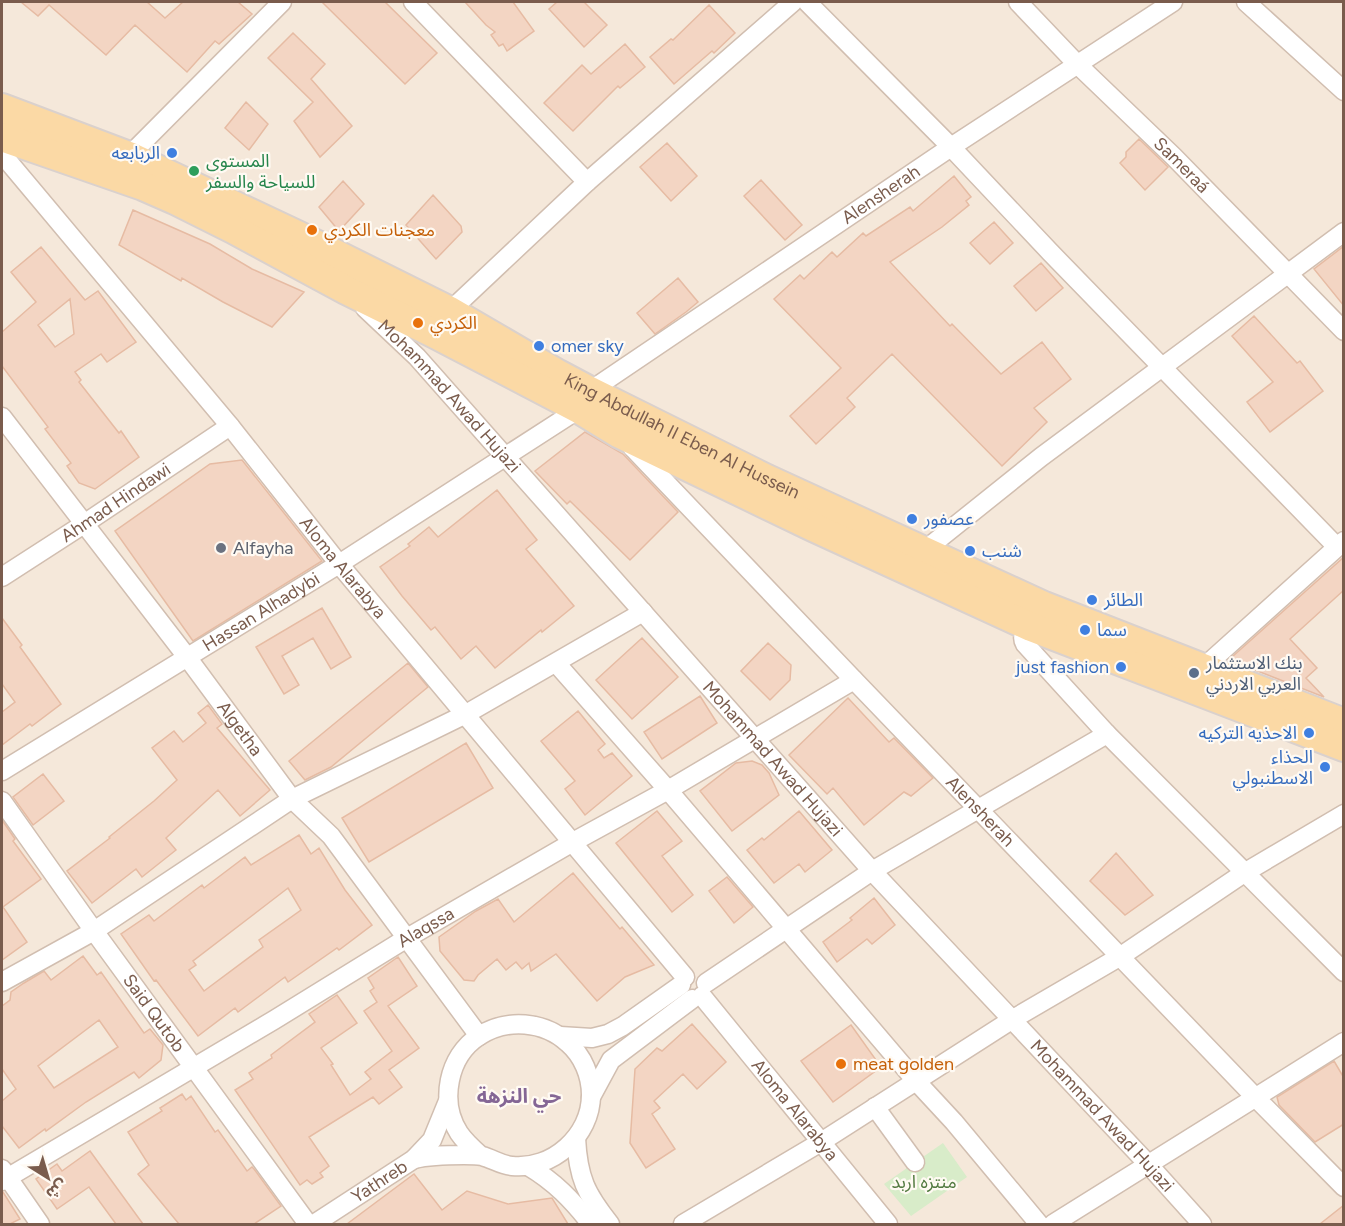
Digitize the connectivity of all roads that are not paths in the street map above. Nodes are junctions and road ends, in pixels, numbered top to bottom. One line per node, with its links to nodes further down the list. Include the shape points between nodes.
1 (282, 2): 14 (street)
2 (413, 2): 15 (street)
3 (793, 2): 15 (street)
4 (807, 2): 12 (street)
5 (1018, 2): 8 (street, Sameraá)
6 (1173, 2): 8 (street, Alensherah)
7 (1246, 2): 9 (street)
8 (1077, 64): 12 (street, Alensherah); 17 (street, Sameraá)
9 (1344, 91)
10 (2, 108): 14 (main road, King Abdullah II Eben Al Hussein)
11 (2, 137): 18 (main road, King Abdullah II Eben Al Hussein, via 153,191)
12 (951, 147): 23 (street); 24 (street, Alensherah)
13 (2, 154): 26 (street, Aloma Alarabya)
14 (129, 156): 19 (main road, King Abdullah II Eben Al Hussein)
15 (587, 182): 19 (street)
16 (1344, 232): 17 (street)
17 (1287, 274): 20 (street, Sameraá); 23 (street)
18 (346, 290): 21 (main road, King Abdullah II Eben Al Hussein); 22 (street, Mohammad Awad Hujazi)
19 (450, 310): 21 (street); 24 (main road, King Abdullah II Eben Al Hussein, via 558,374)
20 (1344, 331)
21 (433, 333): 22 (street); 24 (main road, King Abdullah II Eben Al Hussein)
22 (417, 357): 28 (street, Mohammad Awad Hujazi)
23 (1161, 368): 30 (street); 31 (street)
24 (584, 400): 27 (main road, King Abdullah II Eben Al Hussein); 28 (street, Hassan Alhadybi); 31 (main road, King Abdullah II Eben Al Hussein)
25 (2, 417): 29 (street, Algetha)
26 (230, 426): 29 (street, Ahmad Hindawi); 32 (street, Aloma Alarabya)
27 (620, 434): 35 (main road, King Abdullah II Eben Al Hussein); 39 (street, Alensherah)
28 (505, 456): 32 (street, Hassan Alhadybi); 34 (street, Mohammad Awad Hujazi)
29 (84, 524): 33 (street, Ahmad Hindawi); 36 (street, Algetha)
30 (1340, 544): 38 (street)
31 (924, 550): 38 (main road, King Abdullah II Eben Al Hussein)
32 (339, 564): 36 (street, Hassan Alhadybi); 40 (street, Aloma Alarabya)
33 (2, 577)
34 (643, 612): 37 (street); 43 (street, Mohammad Awad Hujazi)
35 (1030, 627): 38 (main road, King Abdullah II Eben Al Hussein); 42 (street, via 1024,633 1025,644)
36 (188, 657): 45 (street, Hassan Alhadybi); 47 (street, Algetha)
37 (556, 663): 40 (street); 46 (street)
38 (1196, 677): 41 (main road, King Abdullah II Eben Al Hussein); 44 (main road, King Abdullah II Eben Al Hussein)
39 (854, 680): 43 (street, Alaqssa); 49 (street, Alensherah)
40 (466, 714): 47 (street); 51 (street, Aloma Alarabya)
41 (1344, 723)
42 (1107, 734): 49 (street); 53 (street)
43 (756, 738): 46 (street, Alaqssa); 52 (street, Mohammad Awad Hujazi)
44 (1344, 747)
45 (2, 771)
46 (668, 790): 51 (street, Alaqssa); 54 (street)
47 (292, 799): 55 (street); 56 (street, Algetha, via 331,836)
48 (2, 801): 55 (street, Said Qutob)
49 (978, 809): 52 (street); 57 (street, Alensherah)
50 (1344, 814): 53 (street)
51 (573, 842): 56 (street, Alaqssa); 60 (street, Aloma Alarabya)
52 (872, 871): 54 (street); 61 (street, Mohammad Awad Hujazi)
53 (1244, 873): 57 (street); 58 (street)
54 (786, 929): 60 (street); 66 (street)
55 (94, 931): 59 (street); 65 (street, Said Qutob)
56 (406, 938): 62 (street, Algetha); 65 (street, Alaqssa)
57 (1121, 956): 61 (street); 68 (street, Alensherah)
58 (1344, 972)
59 (2, 981)
60 (693, 988): 63 (street, via 608,1034 592,1038); 67 (street, via 611,1060); 72 (street, Aloma Alarabya)
61 (1012, 1019): 66 (street); 76 (street, Mohammad Awad Hujazi)
62 (479, 1036): 63 (street, via 506,1025 534,1025); 69 (street, via 455,1064)
63 (560, 1036): 67 (street, via 584,1062)
64 (1344, 1042): 68 (street)
65 (194, 1068): 78 (street, Alaqssa); 81 (street, Said Qutob)
66 (916, 1081): 70 (street); 87 (street)
67 (591, 1097): 71 (street, via 584,1126)
68 (1255, 1097): 76 (street); 79 (street, Alensherah)
69 (448, 1101): 73 (street, via 458,1132); 74 (street, via 432,1140)
70 (875, 1107): 72 (street); 75 (street)
71 (576, 1138): 77 (street, via 563,1152); 84 (street, via 583,1182)
72 (821, 1142): 85 (street); 86 (street, Aloma Alarabya)
73 (482, 1156): 74 (street); 77 (street, via 496,1163)
74 (414, 1158): 82 (street, Yathreb)
75 (915, 1162)
76 (1148, 1164): 88 (street); 89 (street, Mohammad Awad Hujazi)
77 (528, 1166): 83 (street, via 558,1187)
78 (4, 1175): 80 (street)
79 (1344, 1187)
80 (40, 1224)
81 (308, 1224)
82 (314, 1224)
83 (591, 1224)
84 (610, 1224)
85 (683, 1224)
86 (888, 1224)
87 (1039, 1224)
88 (1053, 1224)
89 (1202, 1224)

